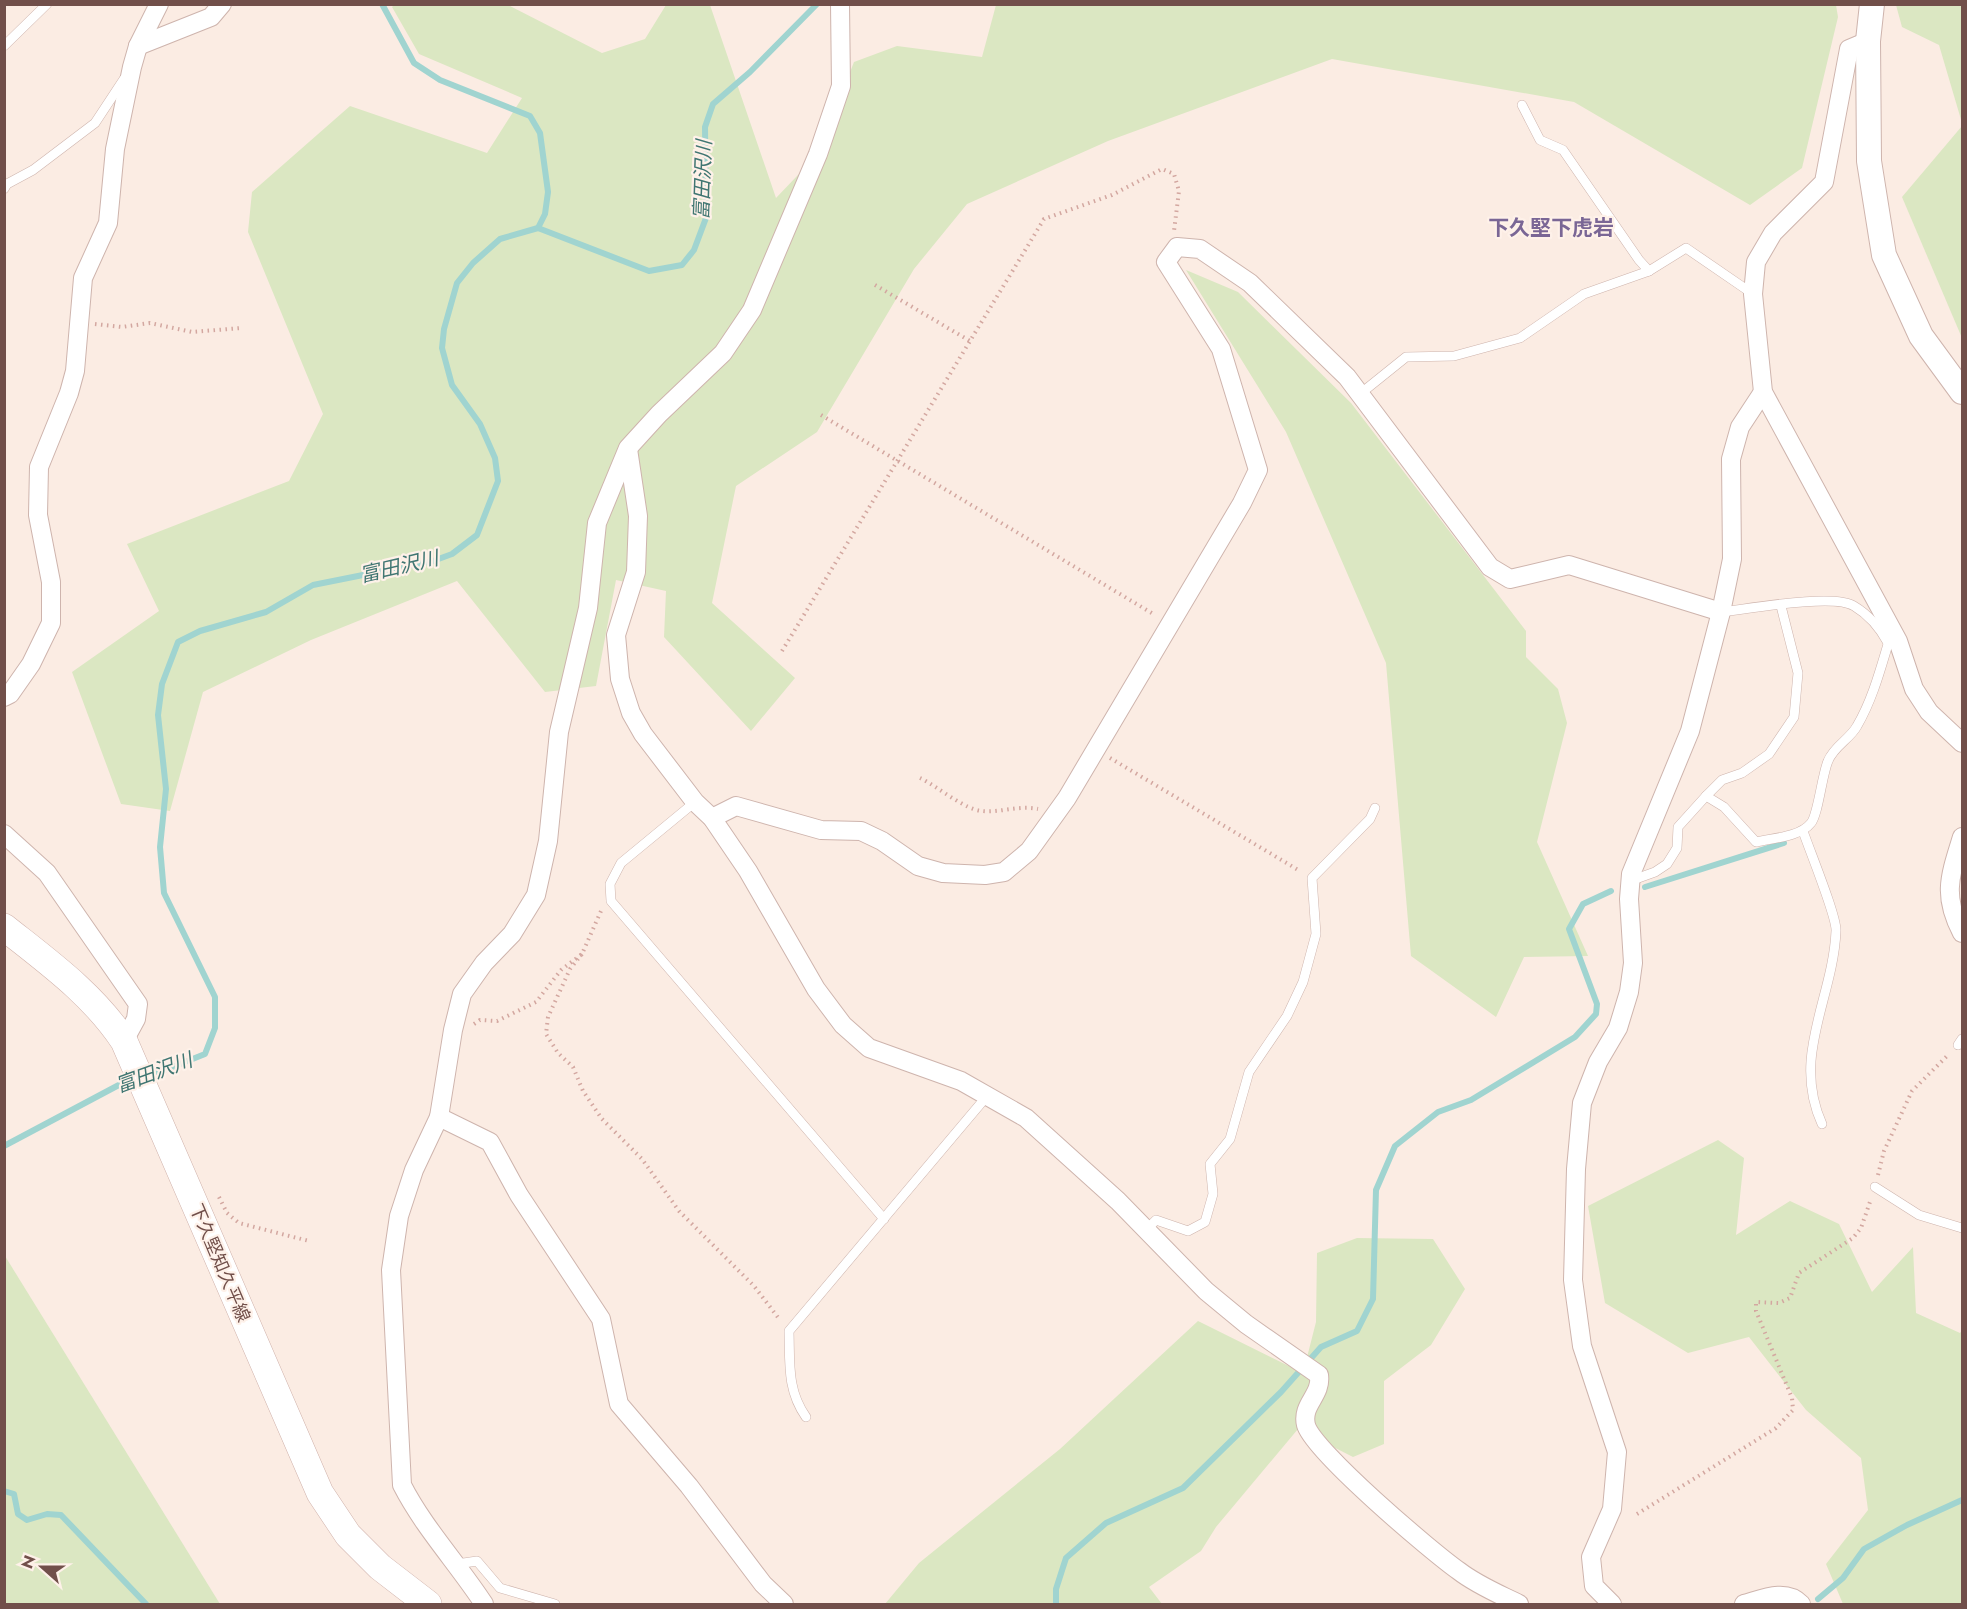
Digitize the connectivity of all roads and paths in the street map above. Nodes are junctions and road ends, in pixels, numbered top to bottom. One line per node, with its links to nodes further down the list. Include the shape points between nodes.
1 (47, 4): 7 (lane)
2 (159, 4): 8 (street)
3 (222, 4): 8 (street, via 211,17)
4 (840, 4): 23 (street, via 841,86 818,154 752,310 723,353)
5 (1872, 4): 6 (street)
6 (1868, 41): 15 (street, via 1849,49 1824,182 1773,233 1756,262); 20 (street, via 1869,161 1884,255 1921,336)
7 (4, 46)
8 (138, 46): 9 (street)
9 (132, 67): 11 (lane, via 95,123); 16 (street, via 115,148 108,223 83,278)
10 (1522, 105): 13 (lane, via 1540,140 1563,150)
11 (4, 189)
12 (1177, 247): 18 (path, via 1174,226 1179,191 1174,174 1162,169 1112,195 1044,219); 21 (street, via 1200,249 1250,283); 27 (street, via 1166,262 1221,349 1258,470)
13 (1649, 271): 15 (lane, via 1686,248); 21 (lane, via 1584,294 1520,338 1454,356 1406,357)
14 (875, 285): 18 (path)
15 (1753, 294): 19 (street)
16 (79, 323): 17 (path, via 122,327 150,323 192,332); 30 (street, via 69,393 39,466 38,515 51,582 51,623 31,664)
17 (241, 328)
18 (970, 341): 24 (path)
19 (1763, 392): 26 (street, via 1740,427 1731,459 1732,559); 28 (street)
20 (1962, 392)
21 (1360, 394): 26 (street, via 1490,567 1510,579 1569,566)
22 (821, 415): 24 (path)
23 (628, 448): 35 (street, via 638,516 636,572 616,635 620,679 643,734); 52 (street, via 597,523 588,608 559,732 548,841 536,895 512,934 462,994)
24 (897, 462): 27 (path); 29 (path)
25 (1781, 606): 26 (lane); 28 (lane, via 1827,600 1853,605); 34 (lane, via 1798,673 1794,717 1769,754 1742,773 1722,780)
26 (1721, 612): 43 (street, via 1690,731)
27 (1172, 625): 32 (street)
28 (1890, 637): 31 (street, via 1929,712); 39 (lane, via 1871,696 1856,729 1829,758 1813,821)
29 (782, 651)
30 (4, 697)
31 (1962, 743)
32 (1097, 750): 37 (street); 42 (path)
33 (920, 778): 37 (path, via 982,811 1010,807)
34 (1706, 796): 39 (lane, via 1724,807 1756,842); 43 (lane, via 1678,827 1677,848 1667,864)
35 (695, 802): 38 (street); 44 (lane, via 621,863)
36 (1375, 808): 42 (lane, via 1370,819)
37 (1057, 813): 38 (street, via 1029,851 1004,872 985,875 943,873 918,866 861,831 821,830 736,806)
38 (712, 818): 51 (street, via 816,989 852,1036 869,1048 962,1081)
39 (1803, 831): 53 (lane, via 1837,929 1809,1058 1814,1107)
40 (4, 834): 50 (street, via 47,873 138,1004)
41 (1962, 837): 46 (street, via 1948,881 1952,913)
42 (1311, 878): 58 (lane, via 1316,934 1303,982 1287,1016 1249,1072 1230,1139 1210,1164 1213,1194 1205,1222 1188,1231 1156,1220)
43 (1630, 881): 69 (street, via 1633,963 1629,992 1618,1028 1598,1062 1582,1103 1576,1169 1574,1280 1582,1346 1617,1452 1612,1509 1591,1557 1594,1586)
44 (610, 890): 47 (path); 56 (lane, via 611,901)
45 (4, 927): 50 (main road, 下久堅知久平線, via 76,984 106,1014)
46 (1962, 933)
47 (582, 954): 48 (path, via 561,970 536,1002 497,1021 480,1020); 60 (path, via 570,969 548,1017 546,1034 573,1067 602,1119 642,1159 679,1211 754,1286)
48 (467, 1029)
49 (1960, 1042): 54 (path, via 1912,1091 1884,1151)
50 (128, 1050): 64 (main road, 下久堅知久平線, via 321,1493 348,1535 380,1567)
51 (987, 1096): 56 (lane); 58 (street, via 1026,1118)
52 (439, 1117): 63 (street, via 402,1206 391,1270 402,1485); 67 (street, via 490,1142 519,1196 601,1319 619,1404)
53 (1822, 1124)
54 (1875, 1187): 57 (lane, via 1919,1215); 62 (path, via 1861,1228 1853,1238 1800,1274 1790,1298 1779,1303 1756,1302 1793,1410 1776,1428)
55 (217, 1193): 59 (path, via 227,1213 239,1223)
56 (884, 1219): 60 (lane)
57 (1962, 1228)
58 (1146, 1230): 68 (street, via 1206,1291 1246,1324 1317,1372 1320,1387 1305,1412 1307,1428 1329,1455 1460,1572)
59 (309, 1240)
60 (789, 1331): 61 (lane, via 795,1401)
61 (806, 1417)
62 (1636, 1514)
63 (457, 1564): 65 (street); 66 (lane, via 477,1561 500,1588)
64 (428, 1605)
65 (484, 1605)
66 (555, 1605)
67 (784, 1605)
68 (1519, 1605)
69 (1612, 1605)
70 (1744, 1605): 71 (street, via 1782,1595 1791,1596)
71 (1802, 1605)

